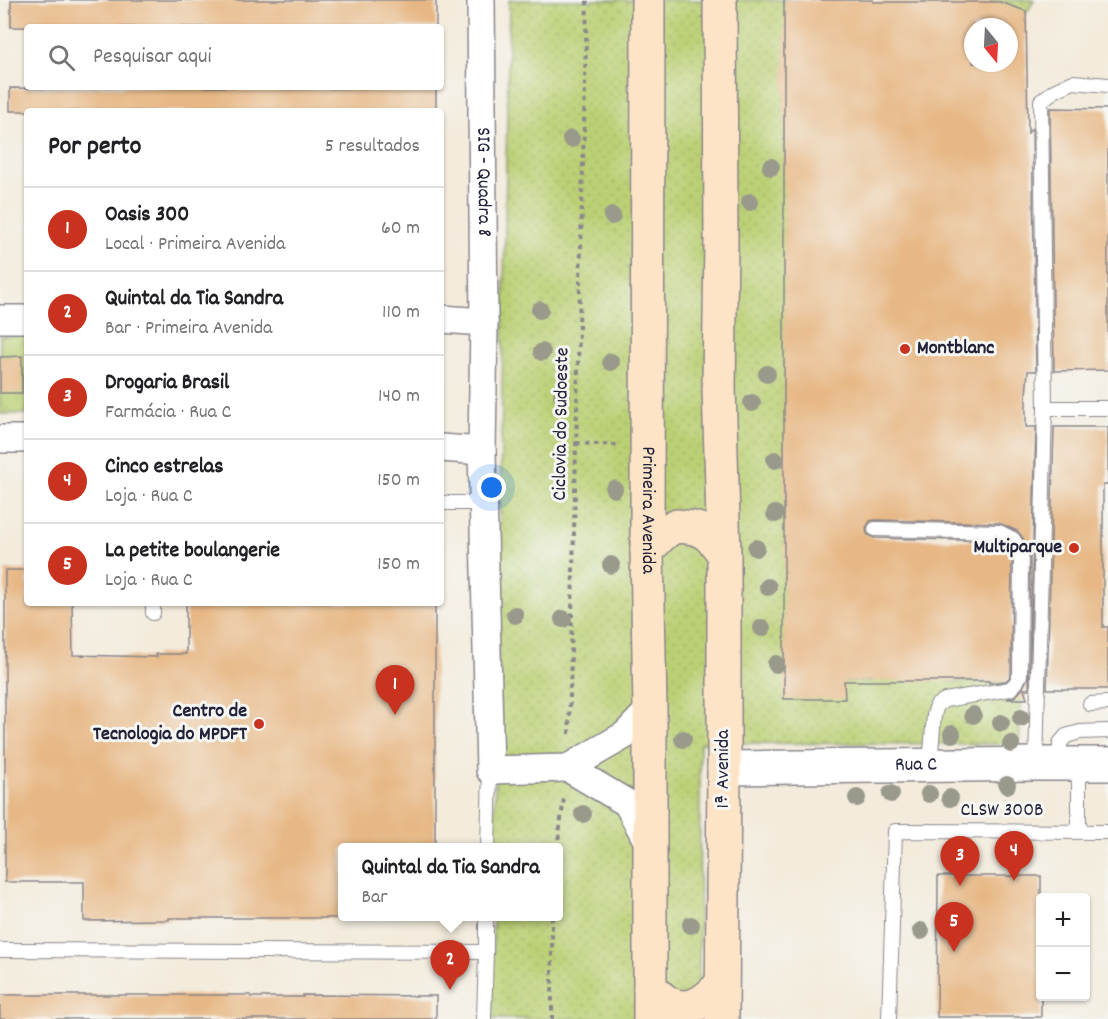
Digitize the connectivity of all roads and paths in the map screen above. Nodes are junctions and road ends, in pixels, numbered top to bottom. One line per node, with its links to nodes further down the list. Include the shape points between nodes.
1 (482, 0): 9 (street, SIG - Quadra 8)
2 (587, 0): 14 (path, Ciclovia do Sudoeste)
3 (648, 0): 15 (main road, Primeira Avenida)
4 (720, 0): 22 (main road, via 719,387)
5 (1108, 85): 10 (lane, via 1073,82 1041,101)
6 (24, 319): 8 (street)
7 (444, 319): 9 (street)
8 (0, 320)
9 (484, 322): 17 (street, SIG - Quadra 8)
10 (1045, 408): 11 (lane); 27 (lane)
11 (1108, 408)
12 (0, 439): 13 (street)
13 (24, 439)
14 (576, 443): 15 (path); 29 (path, Ciclovia do Sudoeste)
15 (648, 447): 21 (main road, Primeira Avenida)
16 (444, 448): 17 (street)
17 (482, 451): 19 (street, SIG - Quadra 8)
18 (444, 503): 19 (lane)
19 (483, 503): 31 (street, SIG - Quadra 8)
20 (875, 529): 28 (lane, via 999,532 1013,539 1022,552 1020,675 1010,689 945,700 937,705)
21 (647, 550): 22 (main road, via 677,526 704,532); 25 (main road, Primeira Avenida)
22 (724, 554): 30 (main road, 1ª Avenida)
23 (1108, 703): 24 (lane)
24 (1090, 704)
25 (650, 709): 29 (street, via 625,735); 36 (main road, Primeira Avenida)
26 (1108, 731): 27 (lane, via 1066,736 1060,743)
27 (1071, 764): 28 (street, Rua C); 32 (lane)
28 (930, 765): 30 (street, Rua C)
29 (568, 768): 31 (street); 35 (path, Ciclovia do Sudoeste); 36 (street, via 627,802)
30 (724, 768): 41 (main road, 1ª Avenida)
31 (490, 770): 34 (lane)
32 (1079, 831): 33 (lane, CLSW 300B); 46 (lane, CLSW 300B, via 895,831)
33 (1108, 832)
34 (488, 843)
35 (558, 843)
36 (650, 846): 42 (main road, Primeira Avenida)
37 (486, 921): 40 (lane)
38 (552, 921): 44 (path)
39 (0, 950): 40 (lane)
40 (486, 952): 43 (lane)
41 (722, 984): 42 (main road, via 696,1005); 45 (main road)
42 (650, 1003)
43 (484, 1019)
44 (552, 1019)
45 (722, 1019)
46 (889, 1019)

